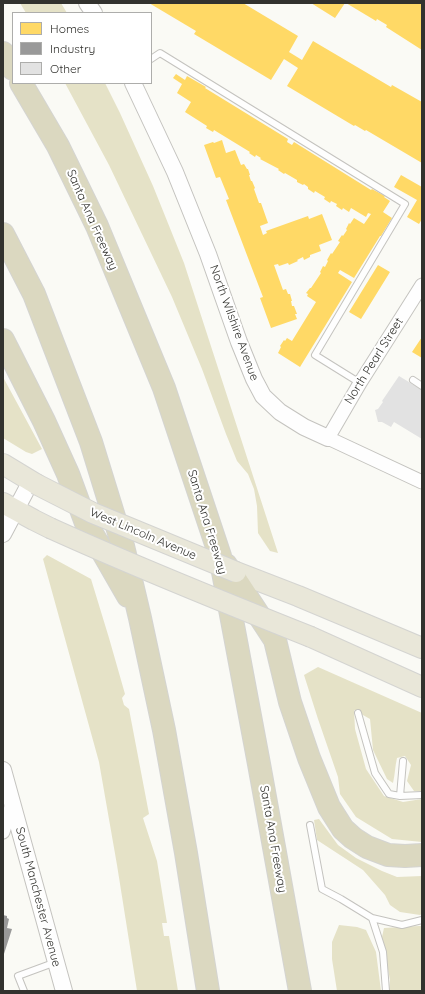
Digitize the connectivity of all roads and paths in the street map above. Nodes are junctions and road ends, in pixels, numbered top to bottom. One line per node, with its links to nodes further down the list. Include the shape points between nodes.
1 (87, 3): 2 (street)
2 (93, 12)
3 (3, 53): 5 (highway)
4 (152, 58): 12 (lane, via 160,53 405,204 315,355)
5 (12, 67)
6 (22, 84): 20 (highway, Santa Ana Freeway, via 58,146 98,226 164,388)
7 (133, 84): 14 (street, North Wilshire Avenue, via 175,172 237,336 263,396 280,412)
8 (3, 234): 21 (highway, via 34,294 90,442 123,546)
9 (422, 285): 12 (street, North Pearl Street)
10 (3, 340): 21 (highway, via 44,421 68,474 86,523)
11 (413, 380): 13 (lane)
12 (360, 383): 14 (street, North Pearl Street)
13 (422, 386)
14 (328, 438): 16 (street, North Wilshire Avenue)
15 (3, 464): 17 (main road, West Lincoln Avenue)
16 (422, 482)
17 (33, 483): 18 (street); 22 (main road, West Lincoln Avenue, bridge, via 93,513)
18 (9, 506): 19 (street); 23 (main road, bridge, via 111,556 311,637)
19 (3, 534)
20 (220, 556): 32 (highway, via 275,640 290,702 309,758 329,807 343,829 367,847 388,855); 39 (highway, Santa Ana Freeway)
21 (140, 618): 38 (highway, via 164,730)
22 (422, 648)
23 (422, 687)
24 (358, 713): 28 (lane, via 375,773 389,794)
25 (403, 761): 28 (lane)
26 (3, 770): 29 (street, South Manchester Avenue)
27 (422, 795): 28 (lane)
28 (400, 796)
29 (12, 804): 31 (street); 35 (street, South Manchester Avenue)
30 (310, 825): 33 (lane, via 322,889)
31 (3, 832)
32 (422, 855)
33 (372, 918): 34 (lane, via 402,925); 40 (lane, via 383,952)
34 (422, 920)
35 (56, 962): 36 (lane, via 18,976); 37 (street, South Manchester Avenue)
36 (24, 991)
37 (64, 991)
38 (208, 991)
39 (300, 991)
40 (386, 991)

